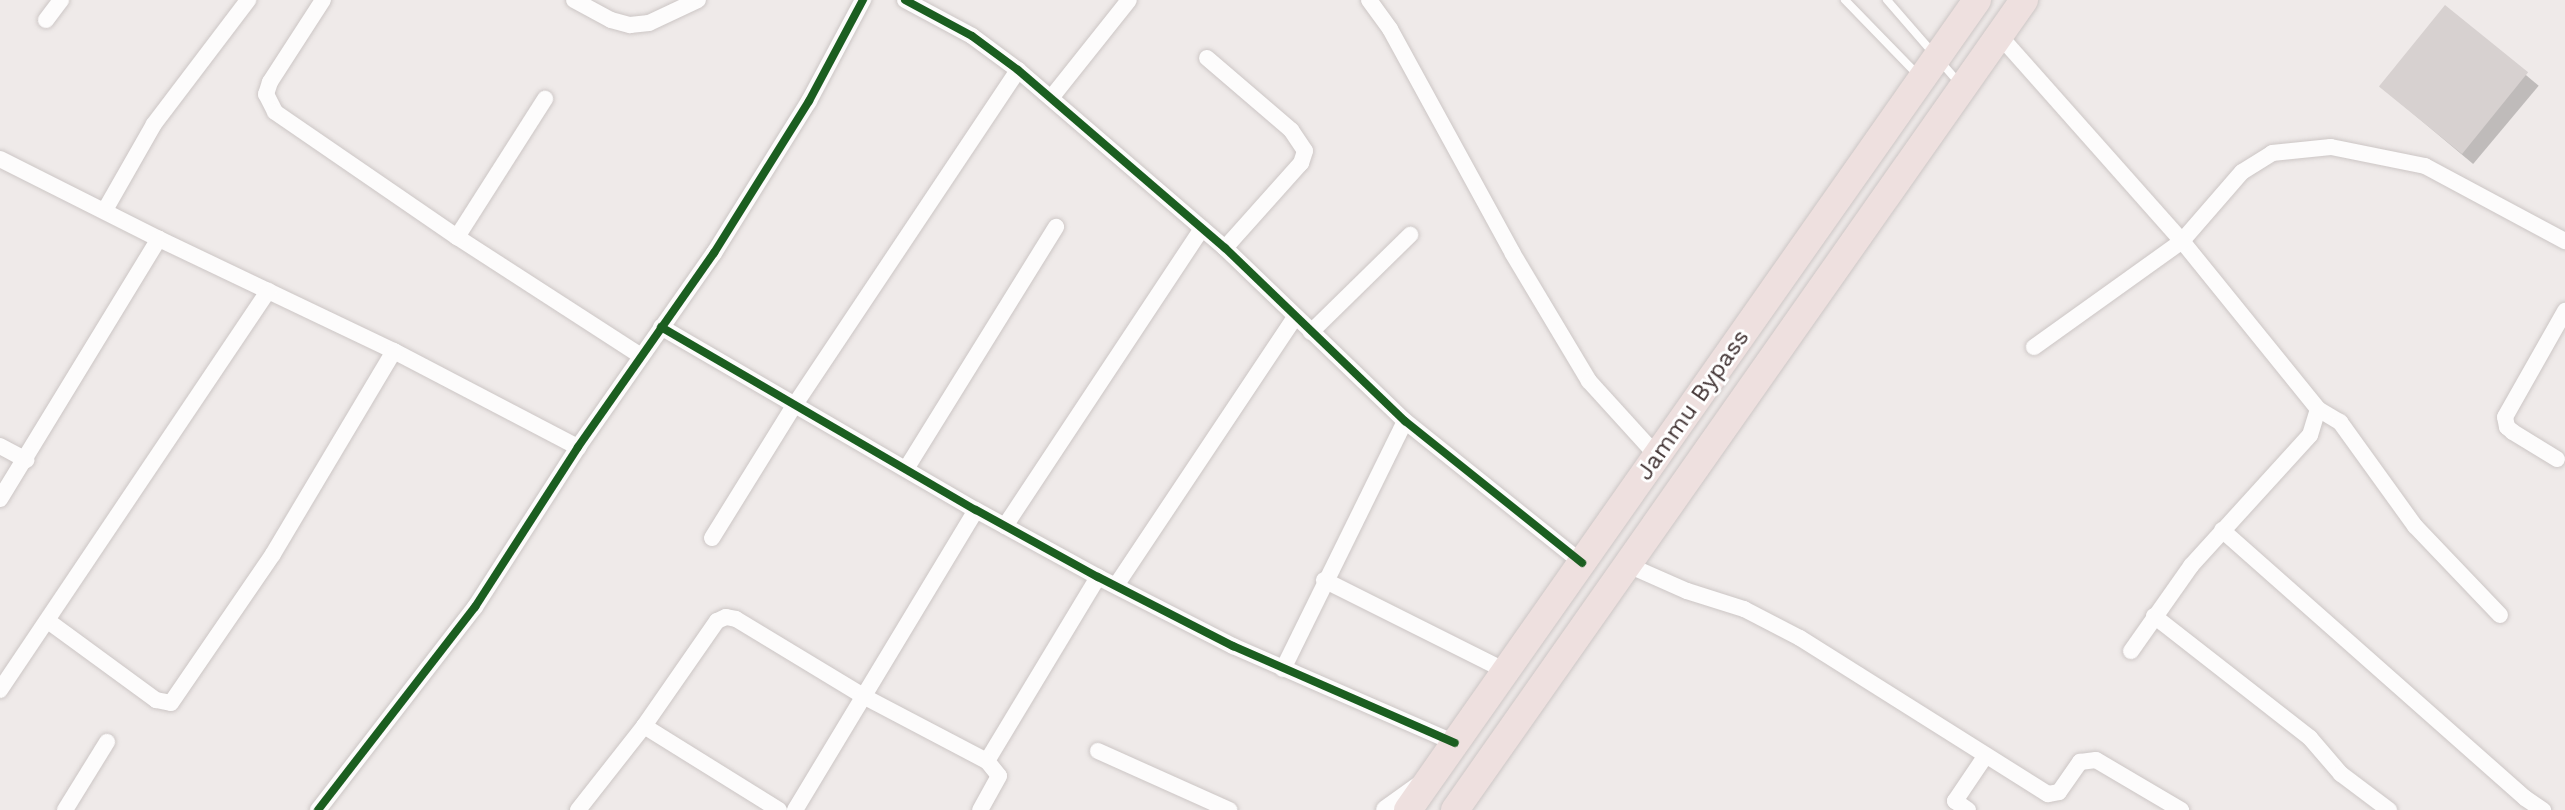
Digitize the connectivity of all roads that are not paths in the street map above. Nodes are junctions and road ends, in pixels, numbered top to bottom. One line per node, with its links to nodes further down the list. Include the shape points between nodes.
1 (61, 0): 15 (street)
2 (248, 0): 23 (street, via 154,124)
3 (323, 0): 27 (street, via 270,82 268,103)
4 (574, 0): 14 (street)
5 (698, 0): 14 (street, via 649,23 630,25)
6 (863, 0): 35 (street, via 762,179)
7 (1129, 0): 20 (street)
8 (1369, 0): 45 (street, via 1580,369)
9 (1845, 0): 19 (lane)
10 (1887, 0): 19 (lane)
11 (1977, 0): 19 (highway, Jammu Bypass)
12 (2024, 0): 16 (highway, Jammu Bypass)
13 (908, 1): 18 (street, via 972,36)
14 (594, 5)
15 (46, 20)
16 (1999, 35): 19 (highway, Jammu Bypass); 29 (street)
17 (1207, 58): 31 (street, via 1291,130 1305,151 1301,163)
18 (1018, 70): 20 (street); 40 (street)
19 (1940, 86): 45 (highway, Jammu Bypass); 55 (highway, Jammu Bypass)
20 (1051, 98): 25 (street)
21 (545, 99): 27 (street)
22 (0, 159): 23 (street)
23 (105, 210): 28 (street)
24 (1056, 227): 48 (street)
25 (1202, 228): 31 (street); 51 (street)
26 (1410, 235): 36 (street)
27 (457, 237): 39 (street)
28 (159, 239): 32 (street); 47 (street)
29 (2182, 241): 30 (street, via 2257,160 2299,148 2331,147 2425,166); 37 (street); 41 (street)
30 (2565, 241)
31 (1225, 248): 34 (street)
32 (268, 291): 38 (street); 61 (street)
33 (2565, 311): 46 (street, via 2505,417 2513,432)
34 (1295, 317): 36 (street); 58 (street)
35 (661, 327): 39 (street); 40 (street)
36 (1311, 332): 42 (street)
37 (2034, 347)
38 (394, 351): 44 (street); 61 (street, via 273,554 171,703 156,700)
39 (641, 356): 44 (street)
40 (794, 406): 48 (street); 53 (street)
41 (2318, 409): 52 (street, via 2310,435); 59 (street, via 2340,422 2415,526)
42 (1405, 421): 54 (street); 57 (street)
43 (0, 446): 47 (street)
44 (578, 447): 76 (street, via 475,607)
45 (1657, 456): 54 (highway, Jammu Bypass)
46 (2557, 459)
47 (26, 460): 49 (street)
48 (906, 469): 50 (street)
49 (0, 499)
50 (976, 510): 51 (street); 66 (street)
51 (1005, 526): 56 (street)
52 (2222, 530): 60 (street); 87 (street)
53 (712, 538)
54 (1582, 563): 64 (highway, Jammu Bypass)
55 (1628, 565): 71 (street, via 1773,623); 84 (highway, Jammu Bypass)
56 (1098, 577): 58 (street); 72 (street)
57 (1324, 580): 63 (street); 64 (street)
58 (1117, 584): 63 (street)
59 (2500, 615)
60 (2154, 616): 62 (street); 86 (street, via 2310,738 2341,774)
61 (48, 621): 65 (street)
62 (2131, 651)
63 (1283, 669): 69 (street)
64 (1506, 671): 69 (highway, Jammu Bypass)
65 (0, 690)
66 (863, 696): 67 (street, via 726,617 717,621); 72 (street); 79 (street)
67 (644, 726): 77 (street); 78 (street)
68 (107, 742): 75 (street)
69 (1455, 743): 73 (highway, Jammu Bypass)
70 (1098, 751): 81 (street)
71 (1986, 755): 74 (street); 85 (street, via 2052,794 2063,788 2080,762 2096,760)
72 (987, 761): 80 (street, via 999,776)
73 (1429, 780): 82 (street); 83 (highway, Jammu Bypass)
74 (1957, 807)
75 (65, 810)
76 (318, 810)
77 (578, 810)
78 (779, 810)
79 (795, 810)
80 (980, 810)
81 (1229, 810)
82 (1386, 810)
83 (1408, 810)
84 (1455, 810)
85 (2181, 810)
86 (2389, 810)
87 (2543, 810)

